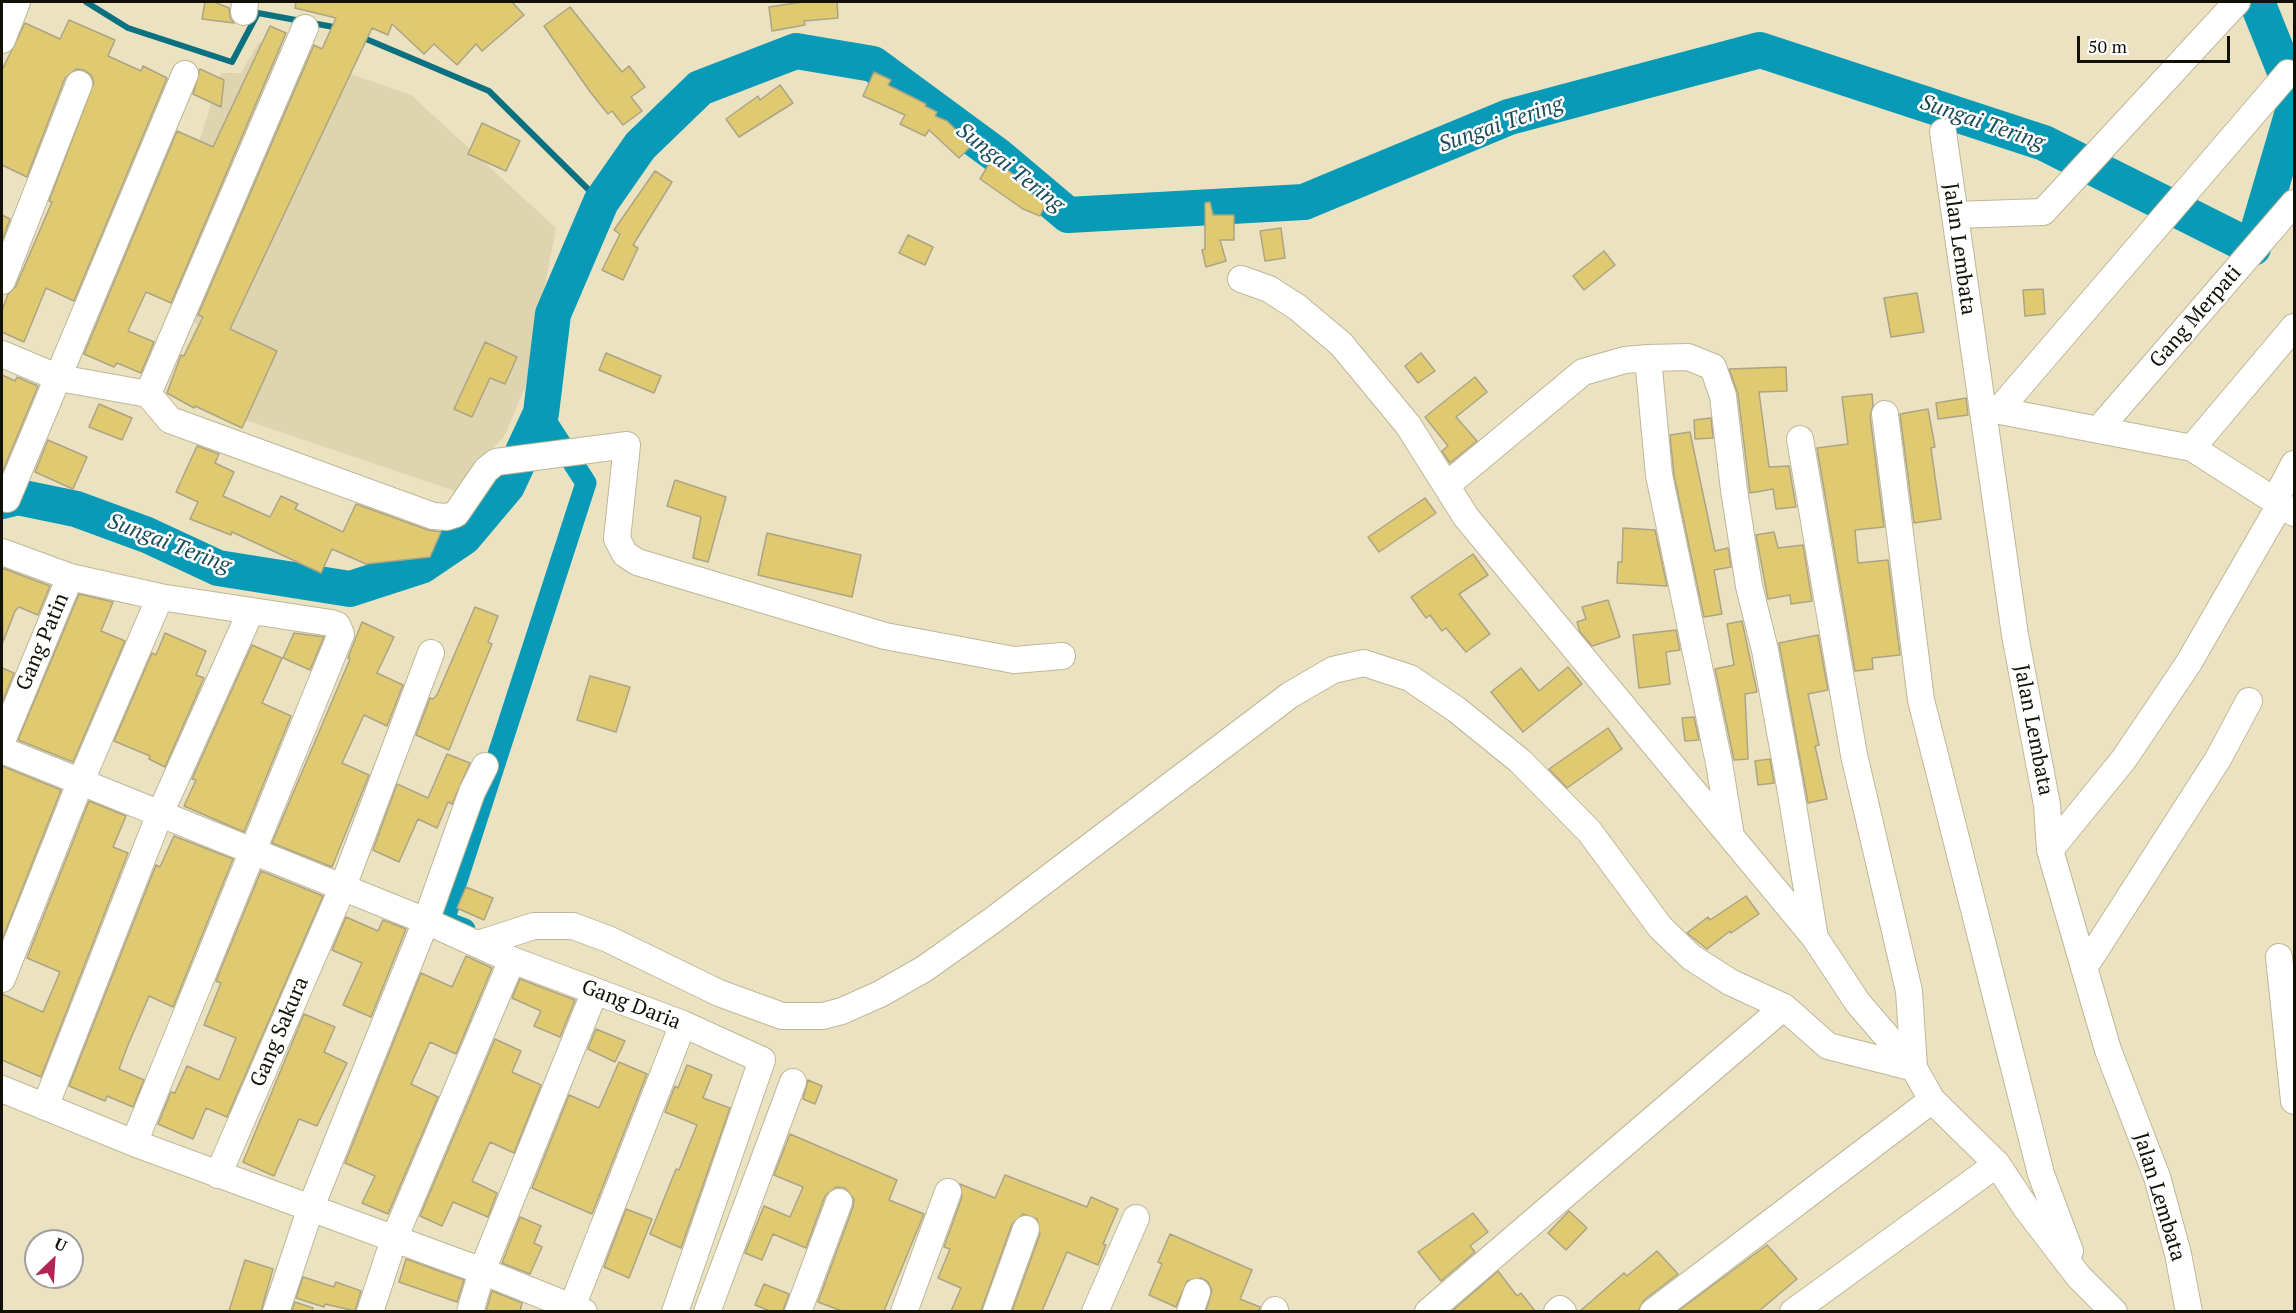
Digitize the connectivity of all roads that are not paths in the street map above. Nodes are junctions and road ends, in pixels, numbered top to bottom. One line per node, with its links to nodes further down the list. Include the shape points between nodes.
1 (17, 2): 4 (street)
2 (2237, 2): 10 (street, via 2043,213)
3 (305, 28): 17 (street)
4 (2, 40)
5 (2288, 73): 18 (street)
6 (185, 74): 16 (street)
7 (79, 84): 12 (street)
8 (1943, 132): 10 (street, Jalan Lembata)
9 (2295, 203): 20 (street, Gang Merpati)
10 (1955, 215): 18 (street, Jalan Lembata)
11 (1241, 279): 24 (street, via 1269,289 1297,307 1341,344 1408,425)
12 (2, 281)
13 (2290, 342): 22 (street)
14 (2, 354): 16 (street)
15 (1648, 358): 24 (street, via 1583,372); 39 (street, via 1659,475); 44 (street, via 1688,357 1705,362 1713,367 1723,396 1749,586 1765,650)
16 (58, 378): 17 (street); 25 (street)
17 (148, 394): 32 (street, via 170,420 433,516 456,514 486,470 496,462 627,445 617,539 625,554 637,562 885,636 1014,660)
18 (1990, 409): 20 (street); 40 (street, Jalan Lembata, via 2015,635 2047,805)
19 (1885, 414): 69 (street, via 1921,700 2041,1174)
20 (2098, 430): 22 (street)
21 (1800, 439): 53 (street, via 1854,755 1909,991)
22 (2192, 448): 26 (street)
23 (2295, 464): 26 (street)
24 (1447, 485): 39 (street, via 1466,517)
25 (8, 500)
26 (2284, 505): 40 (street, via 2124,759)
27 (2, 552): 28 (street)
28 (70, 577): 29 (street); 34 (street, Gang Patin)
29 (160, 597): 30 (street); 37 (street)
30 (250, 613): 38 (street); 41 (street, via 331,623 337,625 341,634)
31 (431, 654): 42 (street, Gang Sakura)
32 (1062, 656)
33 (2249, 701): 48 (street, via 2218,759)
34 (2, 741)
35 (2, 750): 37 (street, Gang Daria)
36 (485, 766): 43 (street)
37 (80, 783): 38 (street, Gang Daria); 49 (street)
38 (159, 816): 41 (street, Gang Daria); 58 (street)
39 (1731, 836): 44 (street)
40 (2050, 850): 48 (street, Jalan Lembata)
41 (253, 851): 42 (street, Gang Daria); 59 (street)
42 (342, 889): 43 (street, Gang Daria); 61 (street, Gang Sakura)
43 (426, 921): 45 (street, Gang Daria); 64 (street)
44 (1815, 938): 53 (street, via 1858,1003)
45 (483, 943): 47 (street, Gang Daria); 51 (street, via 534,926 573,926 719,993 782,1016 823,1016 843,1011 924,969 1290,695 1333,670 1364,663 1410,678 1520,761 1588,831 1659,927 1691,957 1730,982)
46 (2279, 957): 57 (street)
47 (512, 960): 50 (street, Gang Daria); 67 (street)
48 (2084, 968): 86 (street, Jalan Lembata, via 2108,1050 2157,1177)
49 (2, 979)
50 (595, 991): 52 (street, Gang Daria); 68 (street)
51 (1784, 1007): 53 (street, via 1828,1046); 80 (street)
52 (683, 1024): 70 (street); 74 (street, Gang Daria, via 763,1061)
53 (1914, 1068): 56 (street)
54 (793, 1082): 75 (street)
55 (2, 1089): 58 (street)
56 (1932, 1100): 60 (street); 83 (street)
57 (2295, 1101)
58 (45, 1107): 59 (street)
59 (134, 1143): 61 (street)
60 (1997, 1164): 69 (street); 84 (street)
61 (218, 1175): 64 (street)
62 (948, 1192): 77 (street)
63 (839, 1202): 76 (street)
64 (311, 1207): 67 (street); 71 (street)
65 (1136, 1218): 79 (street)
66 (1026, 1229): 78 (street)
67 (394, 1239): 68 (street); 72 (street)
68 (482, 1271): 70 (street); 73 (street)
69 (2079, 1277): 85 (street)
70 (575, 1310)
71 (276, 1311)
72 (370, 1311)
73 (470, 1311)
74 (675, 1311)
75 (707, 1311)
76 (798, 1311)
77 (904, 1311)
78 (996, 1311)
79 (1095, 1311)
80 (1428, 1311)
81 (1557, 1311): 82 (street)
82 (1563, 1311)
83 (1653, 1311)
84 (1793, 1311)
85 (2114, 1311)
86 (2189, 1311)

